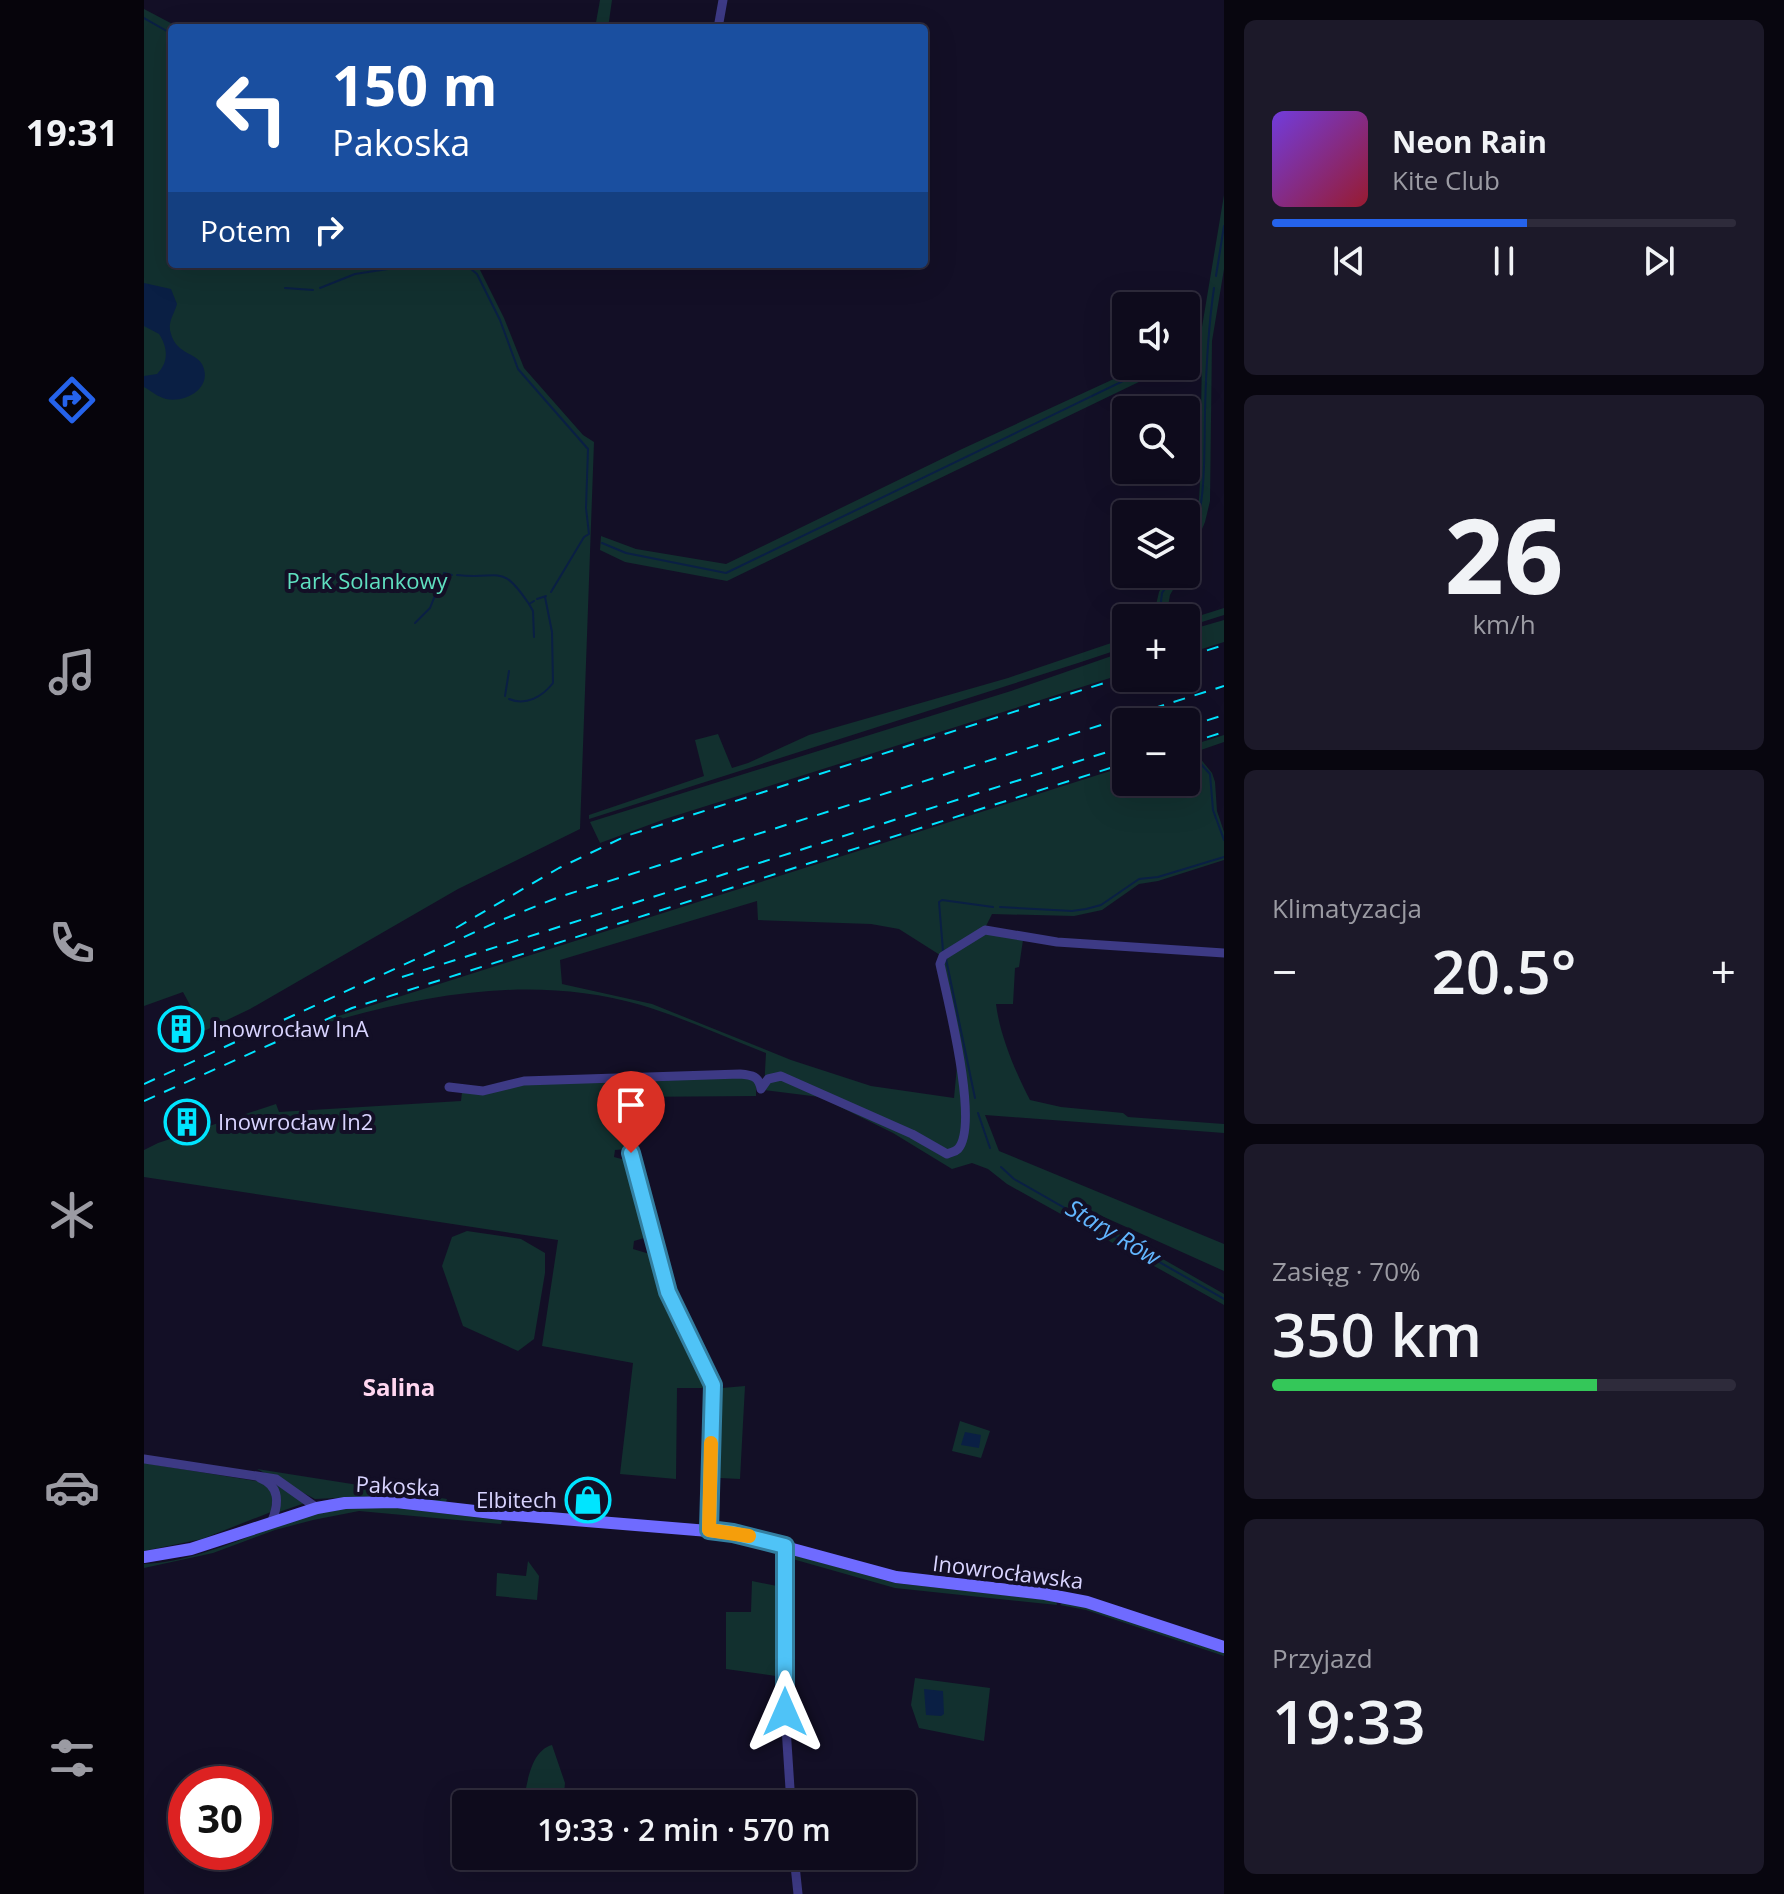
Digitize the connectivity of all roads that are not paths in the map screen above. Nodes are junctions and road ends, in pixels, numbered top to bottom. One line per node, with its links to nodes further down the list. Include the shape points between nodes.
1 (723, 0): 2 (street)
2 (719, 24)
3 (1224, 953): 4 (street, via 1057,942 985,930 943,956 940,964 966,1105 961,1145 947,1154 781,1076 768,1079 761,1089 755,1077 740,1074 524,1081 483,1091)
4 (449, 1087)
5 (631, 1153): 10 (street, via 668,1292 713,1385)
6 (144, 1459): 7 (street)
7 (256, 1476): 8 (street, via 276,1479); 9 (street, via 269,1482 277,1496)
8 (317, 1508): 9 (main road, Pakoska); 10 (main road, Pakoska, via 396,1502)
9 (272, 1521): 12 (main road, Pakoska, via 191,1549)
10 (709, 1530): 11 (main road, Pakoska)
11 (785, 1546): 13 (main road, Inowrocławska, via 896,1577 1087,1602); 14 (street)
12 (144, 1557)
13 (1224, 1647)
14 (790, 1790)
15 (795, 1870): 16 (street)
16 (798, 1894)

